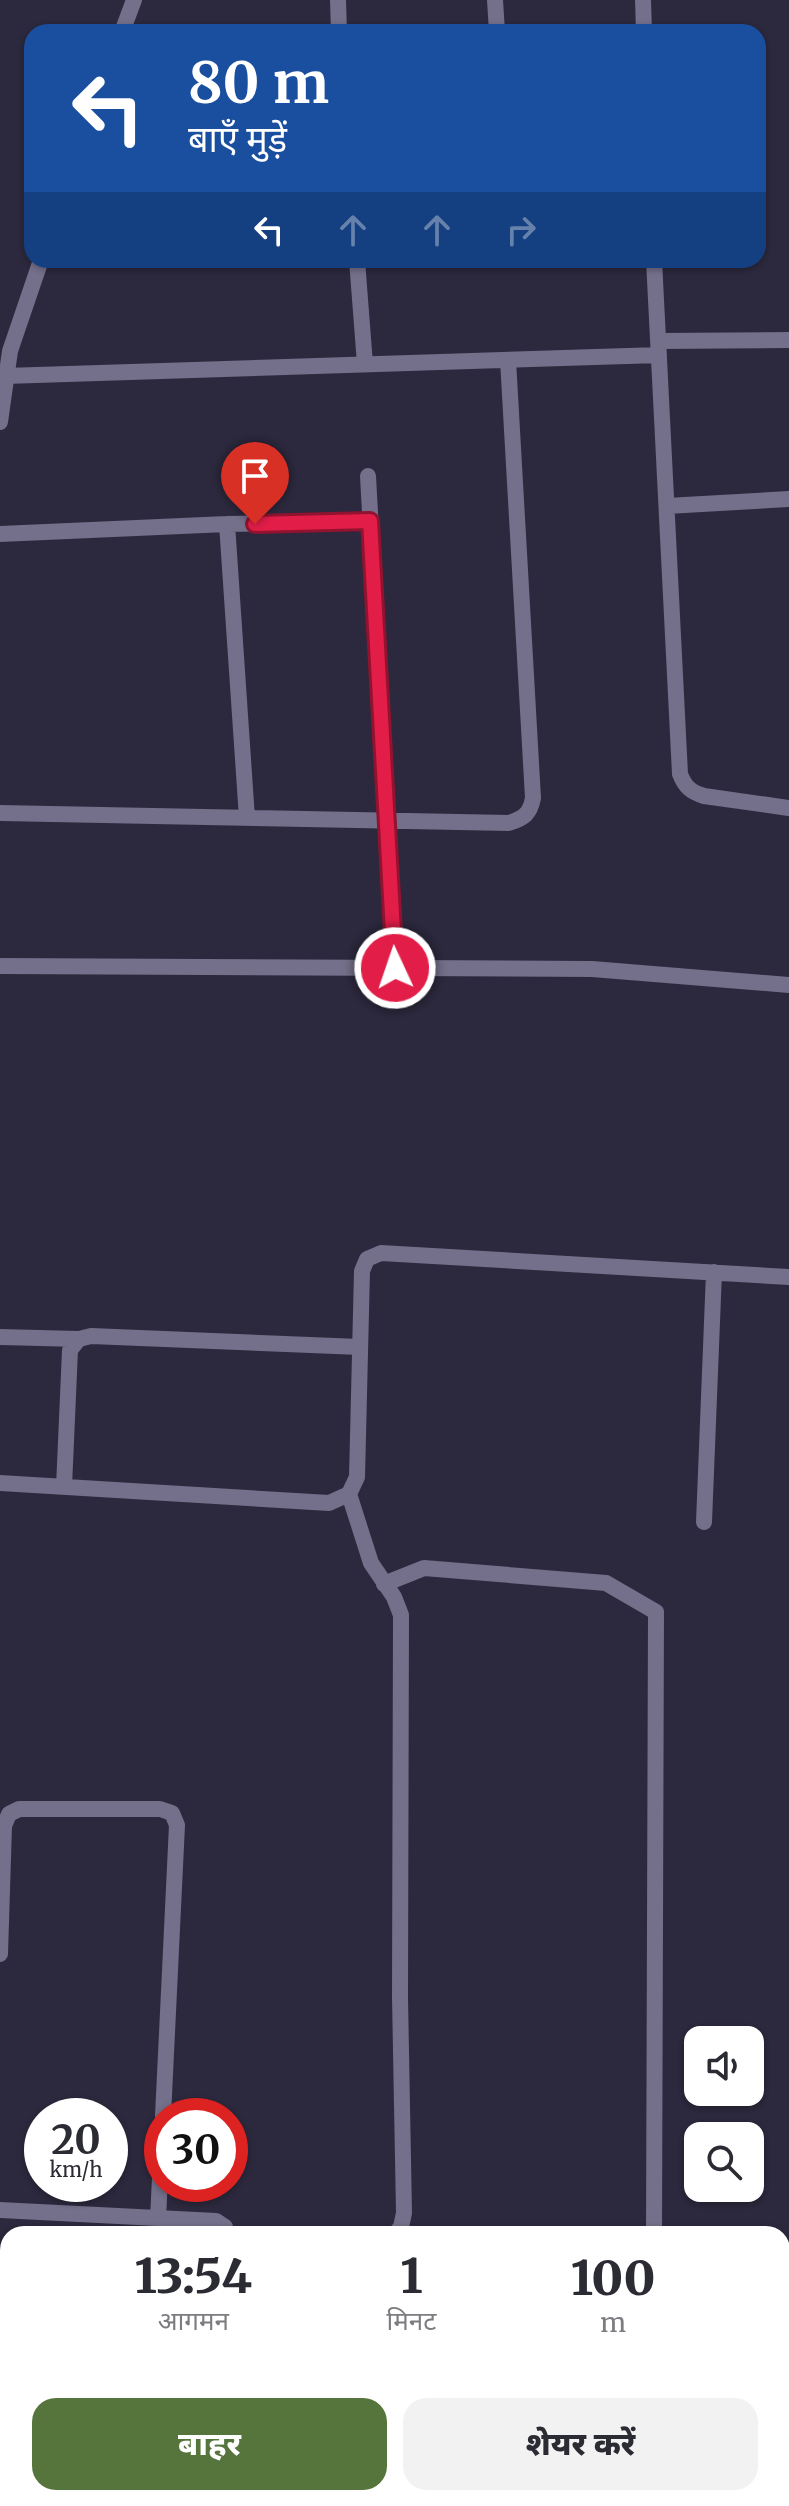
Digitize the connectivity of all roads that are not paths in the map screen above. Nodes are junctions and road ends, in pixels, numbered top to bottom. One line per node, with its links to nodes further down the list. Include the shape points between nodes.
1 (134, 0): 5 (street)
2 (338, 0): 6 (street)
3 (495, 0): 7 (street)
4 (643, 0): 8 (street)
5 (125, 24)
6 (339, 24)
7 (496, 24)
8 (644, 24)
9 (38, 268): 16 (street)
10 (358, 268): 15 (street)
11 (654, 268): 13 (street)
12 (789, 340): 13 (street)
13 (659, 348): 14 (street); 20 (street)
14 (508, 360): 15 (street); 27 (street, via 531,809 509,823)
15 (365, 364): 16 (street)
16 (5, 376): 17 (street)
17 (0, 422)
18 (368, 476): 21 (street)
19 (789, 499): 20 (street)
20 (667, 506): 24 (street, via 680,774 692,792 704,796)
21 (370, 521): 22 (street); 27 (street)
22 (227, 524): 23 (street); 26 (street)
23 (0, 534)
24 (789, 808)
25 (0, 813): 26 (street)
26 (247, 818): 27 (street)
27 (388, 821): 29 (street)
28 (0, 966): 29 (street)
29 (395, 968): 30 (street, via 592,969)
30 (789, 985)
31 (714, 1272): 32 (street); 35 (street, via 381,1253 367,1259 362,1271); 39 (street)
32 (789, 1277)
33 (0, 1337): 34 (street)
34 (79, 1339): 35 (street); 37 (street, via 70,1350)
35 (360, 1347): 38 (street, via 357,1477)
36 (0, 1483): 37 (street)
37 (64, 1487): 38 (street, via 329,1503)
38 (349, 1494): 40 (street, via 361,1539)
39 (704, 1522)
40 (384, 1584): 47 (street, via 401,1615); 48 (street, via 424,1568 606,1583 656,1612)
41 (0, 1954): 42 (street, via 4,1826 9,1814 19,1809 172,1813 177,1825)
42 (164, 2098)
43 (159, 2202): 45 (street)
44 (0, 2210): 45 (street)
45 (158, 2218): 46 (street, via 216,2221)
46 (224, 2226)
47 (401, 2226)
48 (654, 2226)

